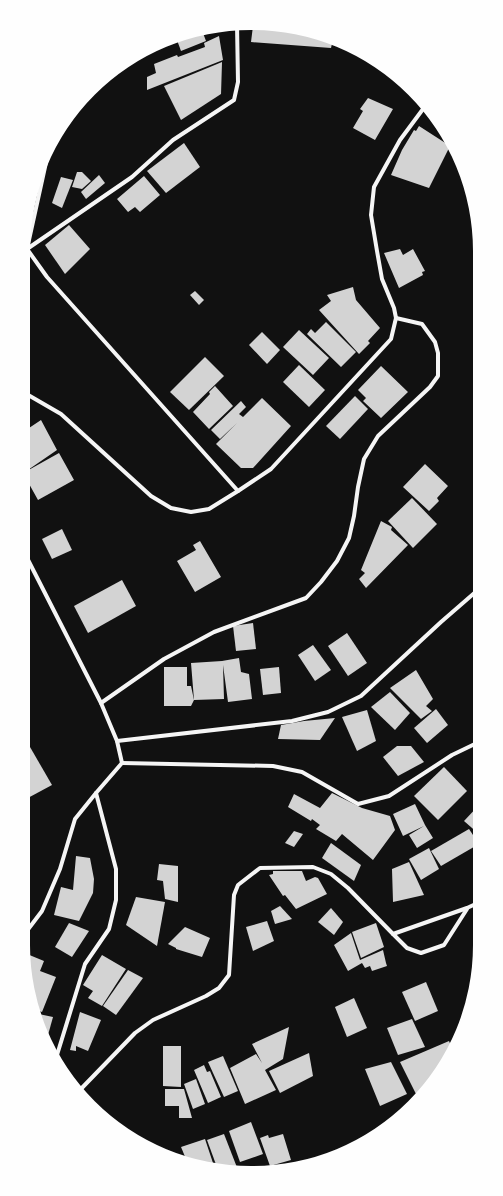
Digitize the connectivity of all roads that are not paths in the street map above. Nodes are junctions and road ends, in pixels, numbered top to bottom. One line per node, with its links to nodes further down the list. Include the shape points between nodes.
1 (238, 30): 5 (street, via 238,82 234,100 173,140 132,176)
2 (422, 110): 7 (street, via 400,140 374,186 371,215 382,279)
3 (43, 178): 4 (street)
4 (30, 236)
5 (30, 248)
6 (30, 254): 9 (street, via 47,277)
7 (396, 318): 9 (street, via 391,339 382,350 271,469); 12 (street, via 422,324 435,342 438,353 438,376 430,387 378,436 364,460 349,538 337,561 321,582 306,598 214,632 164,659)
8 (30, 396): 9 (street, via 61,414 151,496 171,508 192,512 209,509)
9 (238, 491)
10 (30, 564): 12 (street)
11 (473, 594): 13 (street, via 361,696 328,712 292,721)
12 (101, 703): 13 (street)
13 (117, 740): 15 (street)
14 (473, 745): 15 (street, via 452,755 389,796 358,804 302,772 274,766)
15 (122, 763): 16 (street)
16 (96, 793): 19 (street, via 76,819 60,869 42,911); 21 (street, via 116,869 116,900 109,929 85,964)
17 (473, 905): 18 (street)
18 (467, 908): 20 (street); 20 (street, via 444,945 421,953 407,948)
19 (30, 927)
20 (394, 934): 22 (street, via 331,874 313,867 260,868 238,885 234,895 229,975 219,988 153,1020 135,1033)
21 (57, 1050)
22 (82, 1087)

